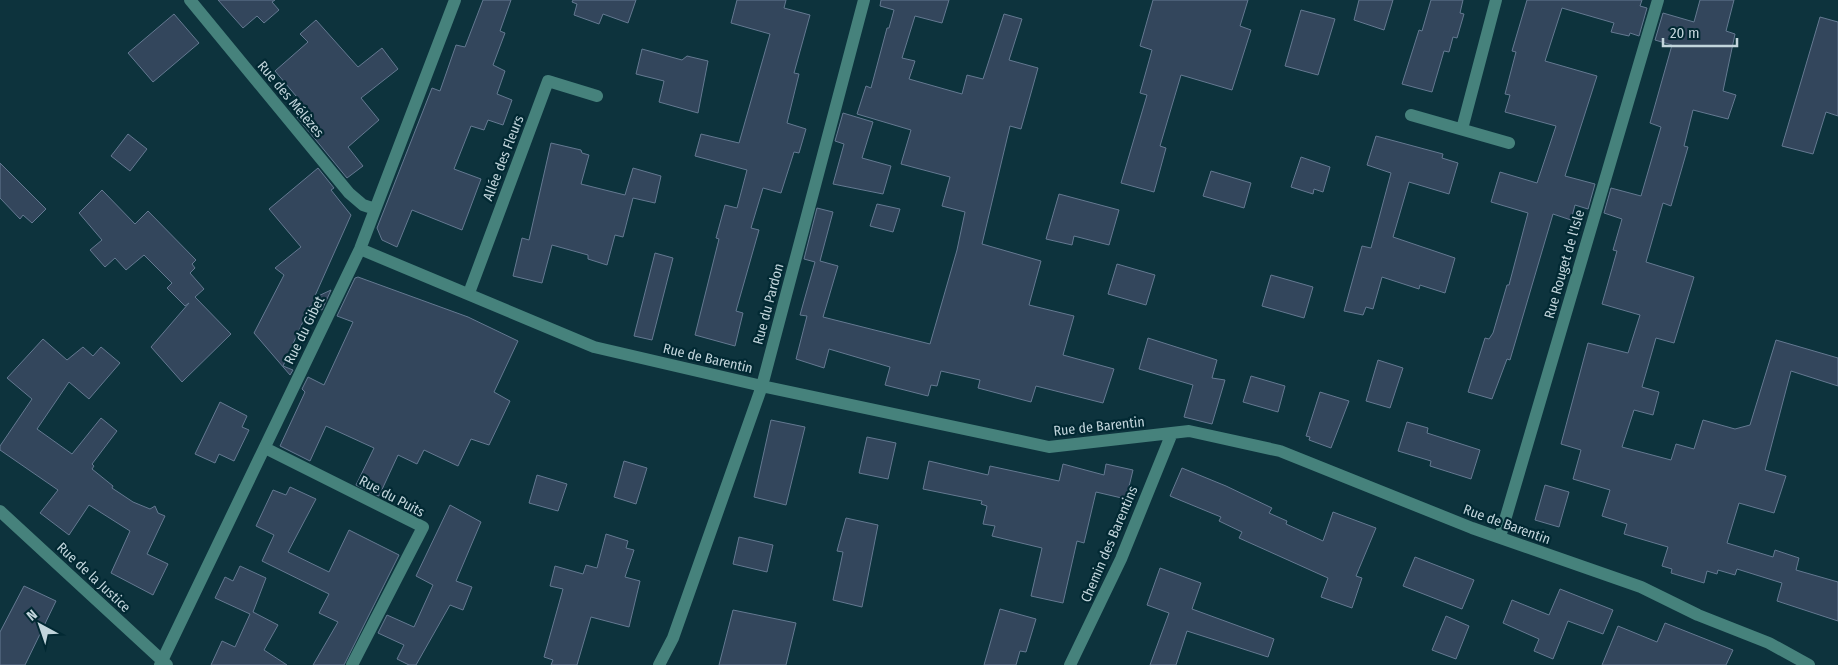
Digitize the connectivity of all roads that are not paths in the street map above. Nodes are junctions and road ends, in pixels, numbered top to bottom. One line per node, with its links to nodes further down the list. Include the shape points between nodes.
1 (190, 0): 10 (street, Rue des Mélèzes, via 349,193 363,205)
2 (455, 0): 10 (street, Rue du Gibet)
3 (864, 0): 13 (street, Rue du Pardon)
4 (1496, 0): 8 (street)
5 (1658, 0): 17 (street, Rue Rouget de l'Isle)
6 (597, 96): 12 (street, Allée des Fleurs, via 548,82)
7 (1412, 115): 8 (street)
8 (1462, 129): 9 (street)
9 (1509, 143)
10 (375, 209): 11 (street, Rue du Gibet)
11 (360, 249): 12 (street, Rue de Barentin); 15 (street, Rue du Gibet)
12 (469, 293): 13 (street, Rue de Barentin, via 594,347)
13 (762, 386): 14 (street, Rue de Barentin, via 1049,447); 21 (street, Rue du Pardon, via 672,638)
14 (1172, 433): 17 (street, Rue de Barentin, via 1189,431 1280,451); 22 (street, Chemin des Barentins, via 1121,559)
15 (265, 448): 18 (street, Rue du Gibet); 20 (street, Rue du Puits, via 423,527)
16 (0, 511): 18 (street, Rue de la Justice)
17 (1500, 537): 19 (street, Rue de Barentin, via 1641,587 1698,616 1770,643)
18 (163, 663)
19 (1800, 664)
20 (352, 665)
21 (659, 665)
22 (1070, 665)

